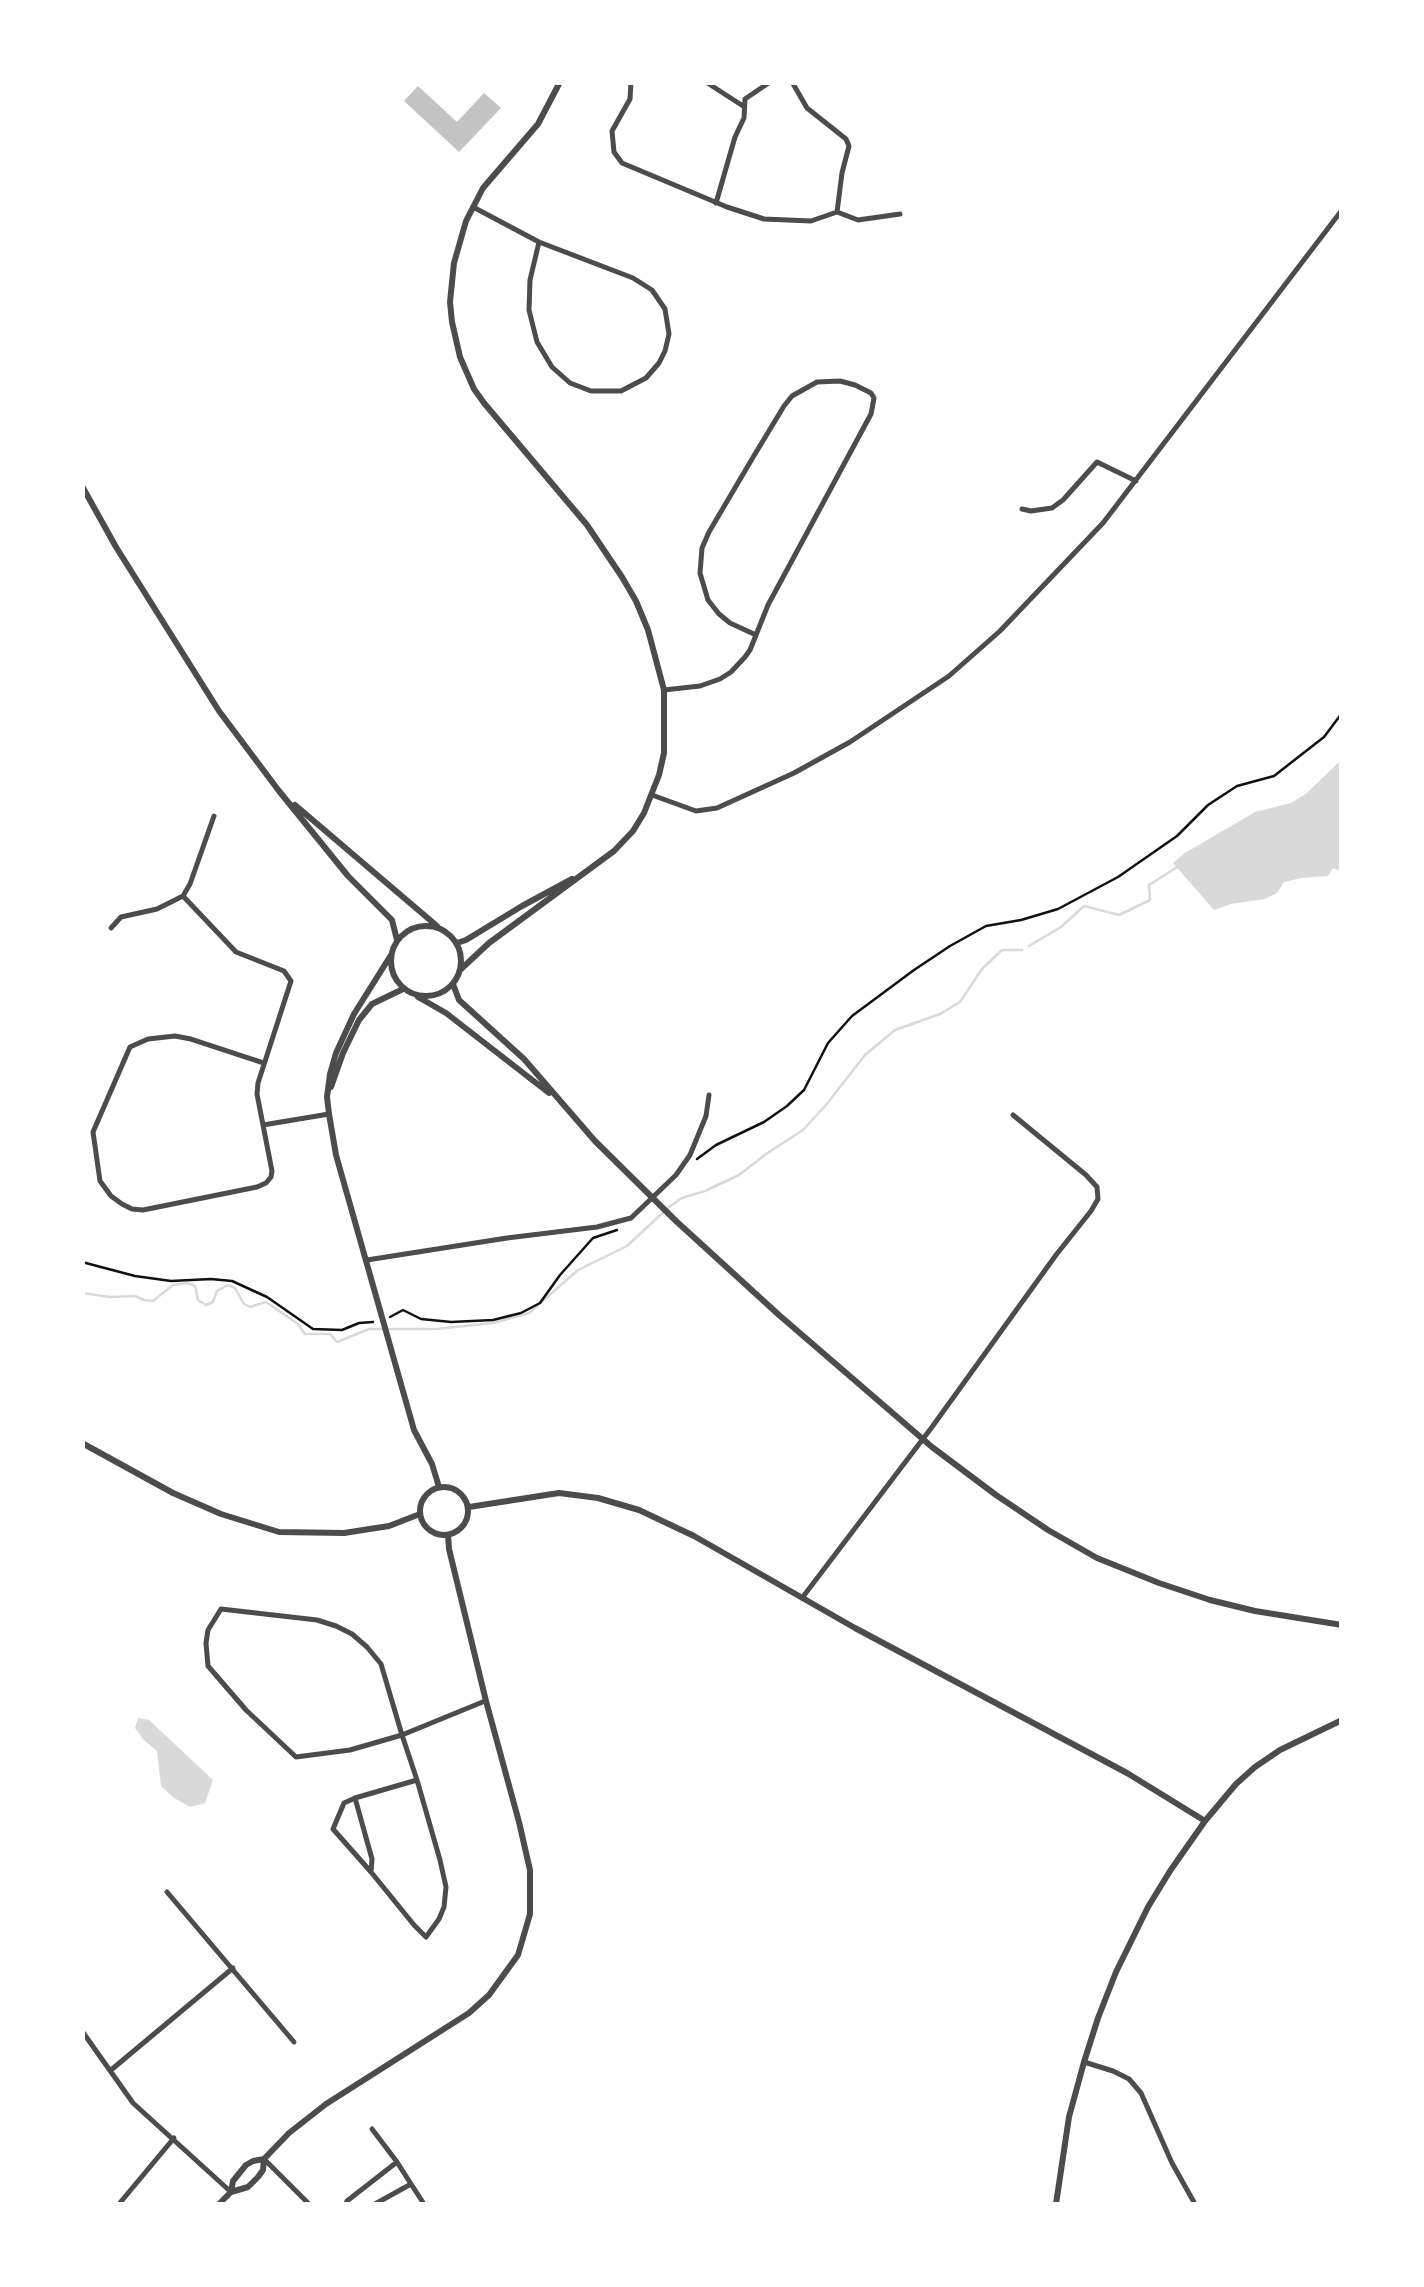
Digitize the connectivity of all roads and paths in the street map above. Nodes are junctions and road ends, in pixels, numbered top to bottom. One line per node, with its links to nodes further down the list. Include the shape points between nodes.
1 (560, 82): 8 (street, via 538,124)
2 (631, 82): 7 (street, via 626,109 612,131 616,156)
3 (706, 82): 6 (street)
4 (770, 82): 6 (street)
5 (792, 82): 10 (street, via 807,108 850,146)
6 (743, 106): 7 (street)
7 (716, 203): 10 (street, via 778,220 811,221)
8 (473, 207): 12 (street); 17 (street, via 456,252 450,302 466,372 496,420 588,526 622,577 648,630)
9 (1342, 210): 13 (street)
10 (837, 212): 11 (street, via 858,220)
11 (900, 214)
12 (540, 242): 12 (street, via 644,283 656,295 668,318 668,342 646,378 621,391 591,392 552,367 528,310)
13 (1136, 482): 15 (street, via 1097,462 1052,508); 20 (street, via 1000,631 899,711 794,773 717,808 696,811)
14 (82, 486): 19 (street, via 219,711)
15 (1022, 509)
16 (756, 634): 16 (street, via 730,623 708,600 702,548 792,396 817,382 855,385 871,393 874,405); 17 (street, via 740,664 720,680)
17 (664, 690): 20 (street, via 664,753)
18 (1342, 713): 39 (path, via 1324,737 1274,776 1237,786 1118,877 1058,909 986,926 902,978 852,1016 788,1106)
19 (278, 791): 25 (street); 26 (street, via 392,920)
20 (652, 795): 22 (street, via 634,831)
21 (214, 816): 23 (street)
22 (595, 867): 27 (street); 29 (street)
23 (183, 896): 24 (street, via 121,917); 32 (street, via 236,952 284,971 291,981)
24 (111, 928)
25 (439, 928): 26 (street, via 416,926); 27 (street)
26 (396, 940): 28 (street)
27 (456, 943): 29 (street)
28 (391, 956): 31 (street, via 393,974); 34 (street, via 336,1053)
29 (460, 970): 30 (street)
30 (453, 984): 31 (street, via 424,996); 35 (street, via 458,1000 524,1058)
31 (408, 991): 34 (street, via 372,1004 359,1020); 35 (street)
32 (264, 1063): 38 (street, via 258,1094); 38 (street, via 175,1036 130,1047 93,1132 100,1181 122,1204 143,1210 257,1187 272,1171)
33 (709, 1094): 41 (street, via 690,1155 631,1218)
34 (328, 1097): 36 (street)
35 (558, 1100): 51 (street, via 779,1315 996,1496 1097,1558 1159,1583 1210,1600)
36 (329, 1114): 38 (street); 41 (street)
37 (1013, 1115): 50 (street, via 1086,1175 1098,1199)
38 (264, 1125)
39 (690, 1165)
40 (618, 1230): 43 (path, via 593,1238 540,1302 521,1314 450,1322)
41 (368, 1260): 46 (street, via 414,1430)
42 (82, 1262): 44 (path, via 172,1281 232,1281 313,1329)
43 (403, 1310)
44 (358, 1324)
45 (82, 1443): 48 (street, via 173,1493 279,1532 344,1534)
46 (440, 1487): 47 (street, via 459,1491); 48 (street, via 424,1498)
47 (469, 1508): 49 (street, via 465,1524); 50 (street, via 559,1493 598,1498 694,1536)
48 (420, 1514): 49 (street, via 432,1532)
49 (448, 1535): 52 (street)
50 (802, 1598): 57 (street)
51 (1342, 1625)
52 (486, 1701): 54 (street); 67 (street, via 530,1870 530,1914 518,1955 469,2013 326,2104)
53 (1342, 1720): 57 (street, via 1255,1767)
54 (402, 1735): 54 (street, via 296,1758 208,1666 213,1618 221,1609 317,1620 352,1634 381,1664); 55 (street)
55 (416, 1780): 56 (street); 58 (street, via 446,1887 444,1907 426,1937)
56 (355, 1798): 58 (street); 58 (street, via 344,1803 334,1829)
57 (1205, 1821): 63 (street, via 1136,1930)
58 (371, 1872)
59 (167, 1892): 60 (street)
60 (233, 1968): 62 (street); 64 (street)
61 (82, 2031): 64 (street)
62 (294, 2042)
63 (1084, 2062): 77 (street); 78 (street, via 1129,2079 1142,2093)
64 (111, 2070): 66 (street, via 133,2103)
65 (372, 2130): 68 (street)
66 (174, 2138): 70 (street); 71 (street)
67 (264, 2159): 70 (street, via 246,2165); 70 (street, via 258,2178); 73 (street)
68 (396, 2162): 69 (street); 74 (street)
69 (411, 2184): 75 (street); 76 (street)
70 (230, 2192): 72 (street)
71 (120, 2204)
72 (219, 2204)
73 (309, 2204)
74 (346, 2204)
75 (375, 2204)
76 (424, 2204)
77 (1056, 2204)
78 (1195, 2204)

